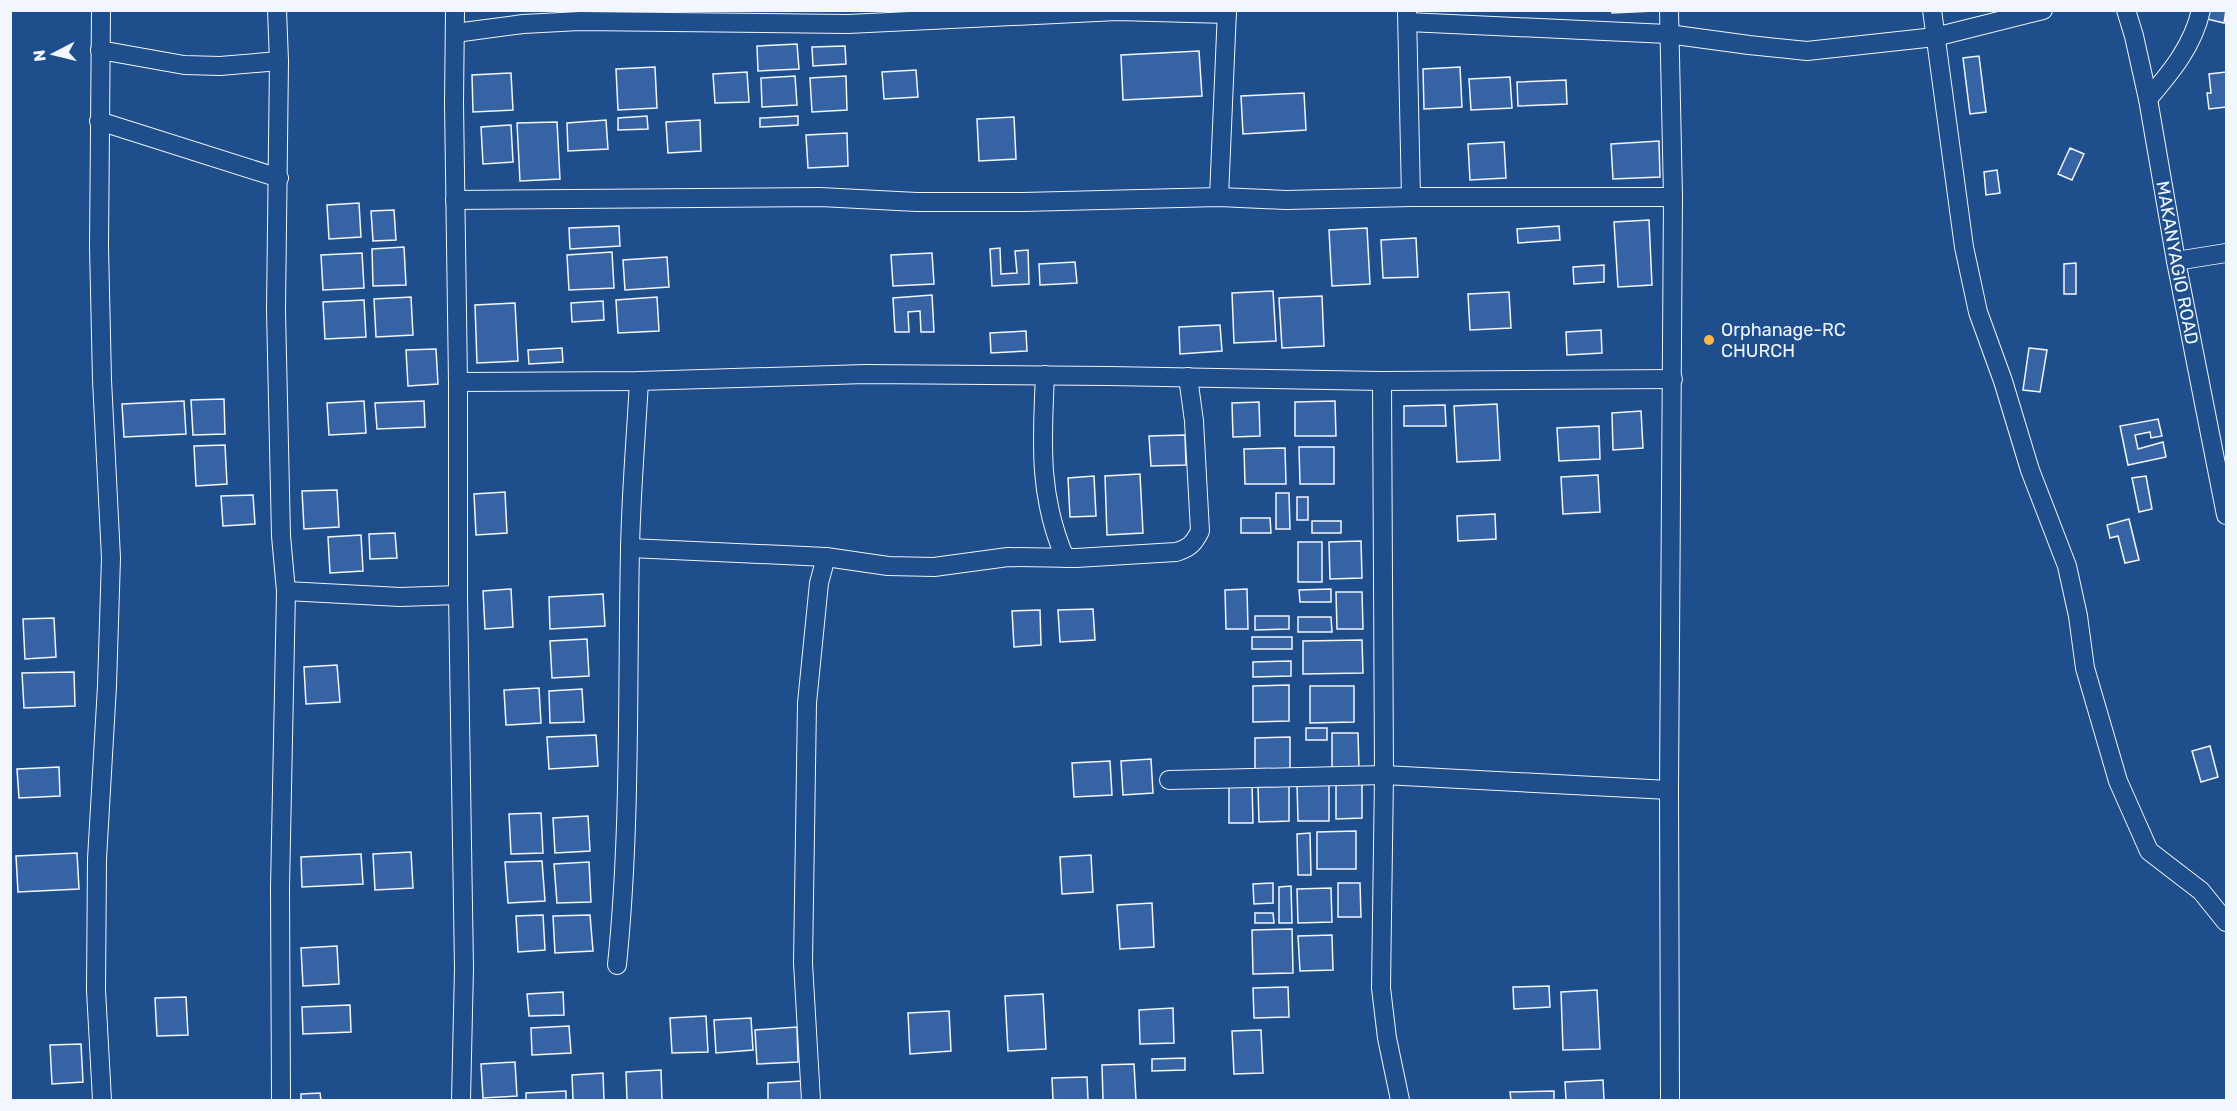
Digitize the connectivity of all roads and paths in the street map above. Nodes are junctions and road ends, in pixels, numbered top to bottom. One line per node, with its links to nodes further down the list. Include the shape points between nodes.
1 (101, 10): 14 (street)
2 (277, 10): 15 (street)
3 (455, 10): 11 (street)
4 (1669, 10): 12 (street)
5 (1932, 10): 13 (street)
6 (2043, 10): 13 (street)
7 (2126, 10): 16 (street, MAKANYAGIO ROAD)
8 (2201, 10): 16 (street, via 2187,48)
9 (1227, 12): 11 (street, via 1117,11 838,24 580,21); 19 (street)
10 (1408, 16): 12 (street); 20 (street)
11 (455, 33): 22 (street)
12 (1668, 34): 13 (street, via 1808,51); 21 (street)
13 (1935, 37): 40 (street, via 1964,247 1978,312 2030,470 2067,566 2085,668 2118,781 2149,851 2201,891)
14 (100, 50): 15 (street, via 184,65); 17 (street)
15 (279, 61): 18 (street)
16 (2148, 99): 24 (street, MAKANYAGIO ROAD)
17 (99, 122): 18 (street); 42 (street, via 102,380 111,558 97,859 96,990)
18 (279, 178): 35 (street, via 276,357)
19 (1219, 197): 20 (street); 22 (street, via 1023,202 820,197)
20 (1411, 197): 21 (street)
21 (1673, 197): 27 (street)
22 (456, 200): 30 (street)
23 (2226, 253): 24 (street)
24 (2176, 261): 31 (street, MAKANYAGIO ROAD)
25 (1045, 375): 26 (street); 28 (street, via 865,374); 34 (street, via 1042,443 1046,497 1054,533)
26 (1188, 377): 29 (street); 34 (street, via 1200,531 1195,542 1176,552)
27 (1672, 379): 29 (street); 39 (street)
28 (639, 381): 30 (street); 32 (street)
29 (1382, 381): 37 (street)
30 (458, 382): 36 (street)
31 (2226, 511)
32 (630, 548): 33 (street); 41 (street, via 628,763)
33 (826, 557): 34 (street, via 888,566 934,567 1008,557); 45 (street, via 819,584 807,703 803,963)
34 (1065, 558)
35 (286, 591): 36 (street, via 400,597); 43 (street, via 280,888)
36 (458, 595): 44 (street, via 464,968)
37 (1384, 775): 38 (street); 39 (street); 46 (street, via 1381,988)
38 (1169, 780)
39 (1668, 790): 47 (street)
40 (2226, 922)
41 (617, 964)
42 (102, 1101)
43 (281, 1101)
44 (461, 1101)
45 (811, 1101)
46 (1400, 1101)
47 (1670, 1101)

